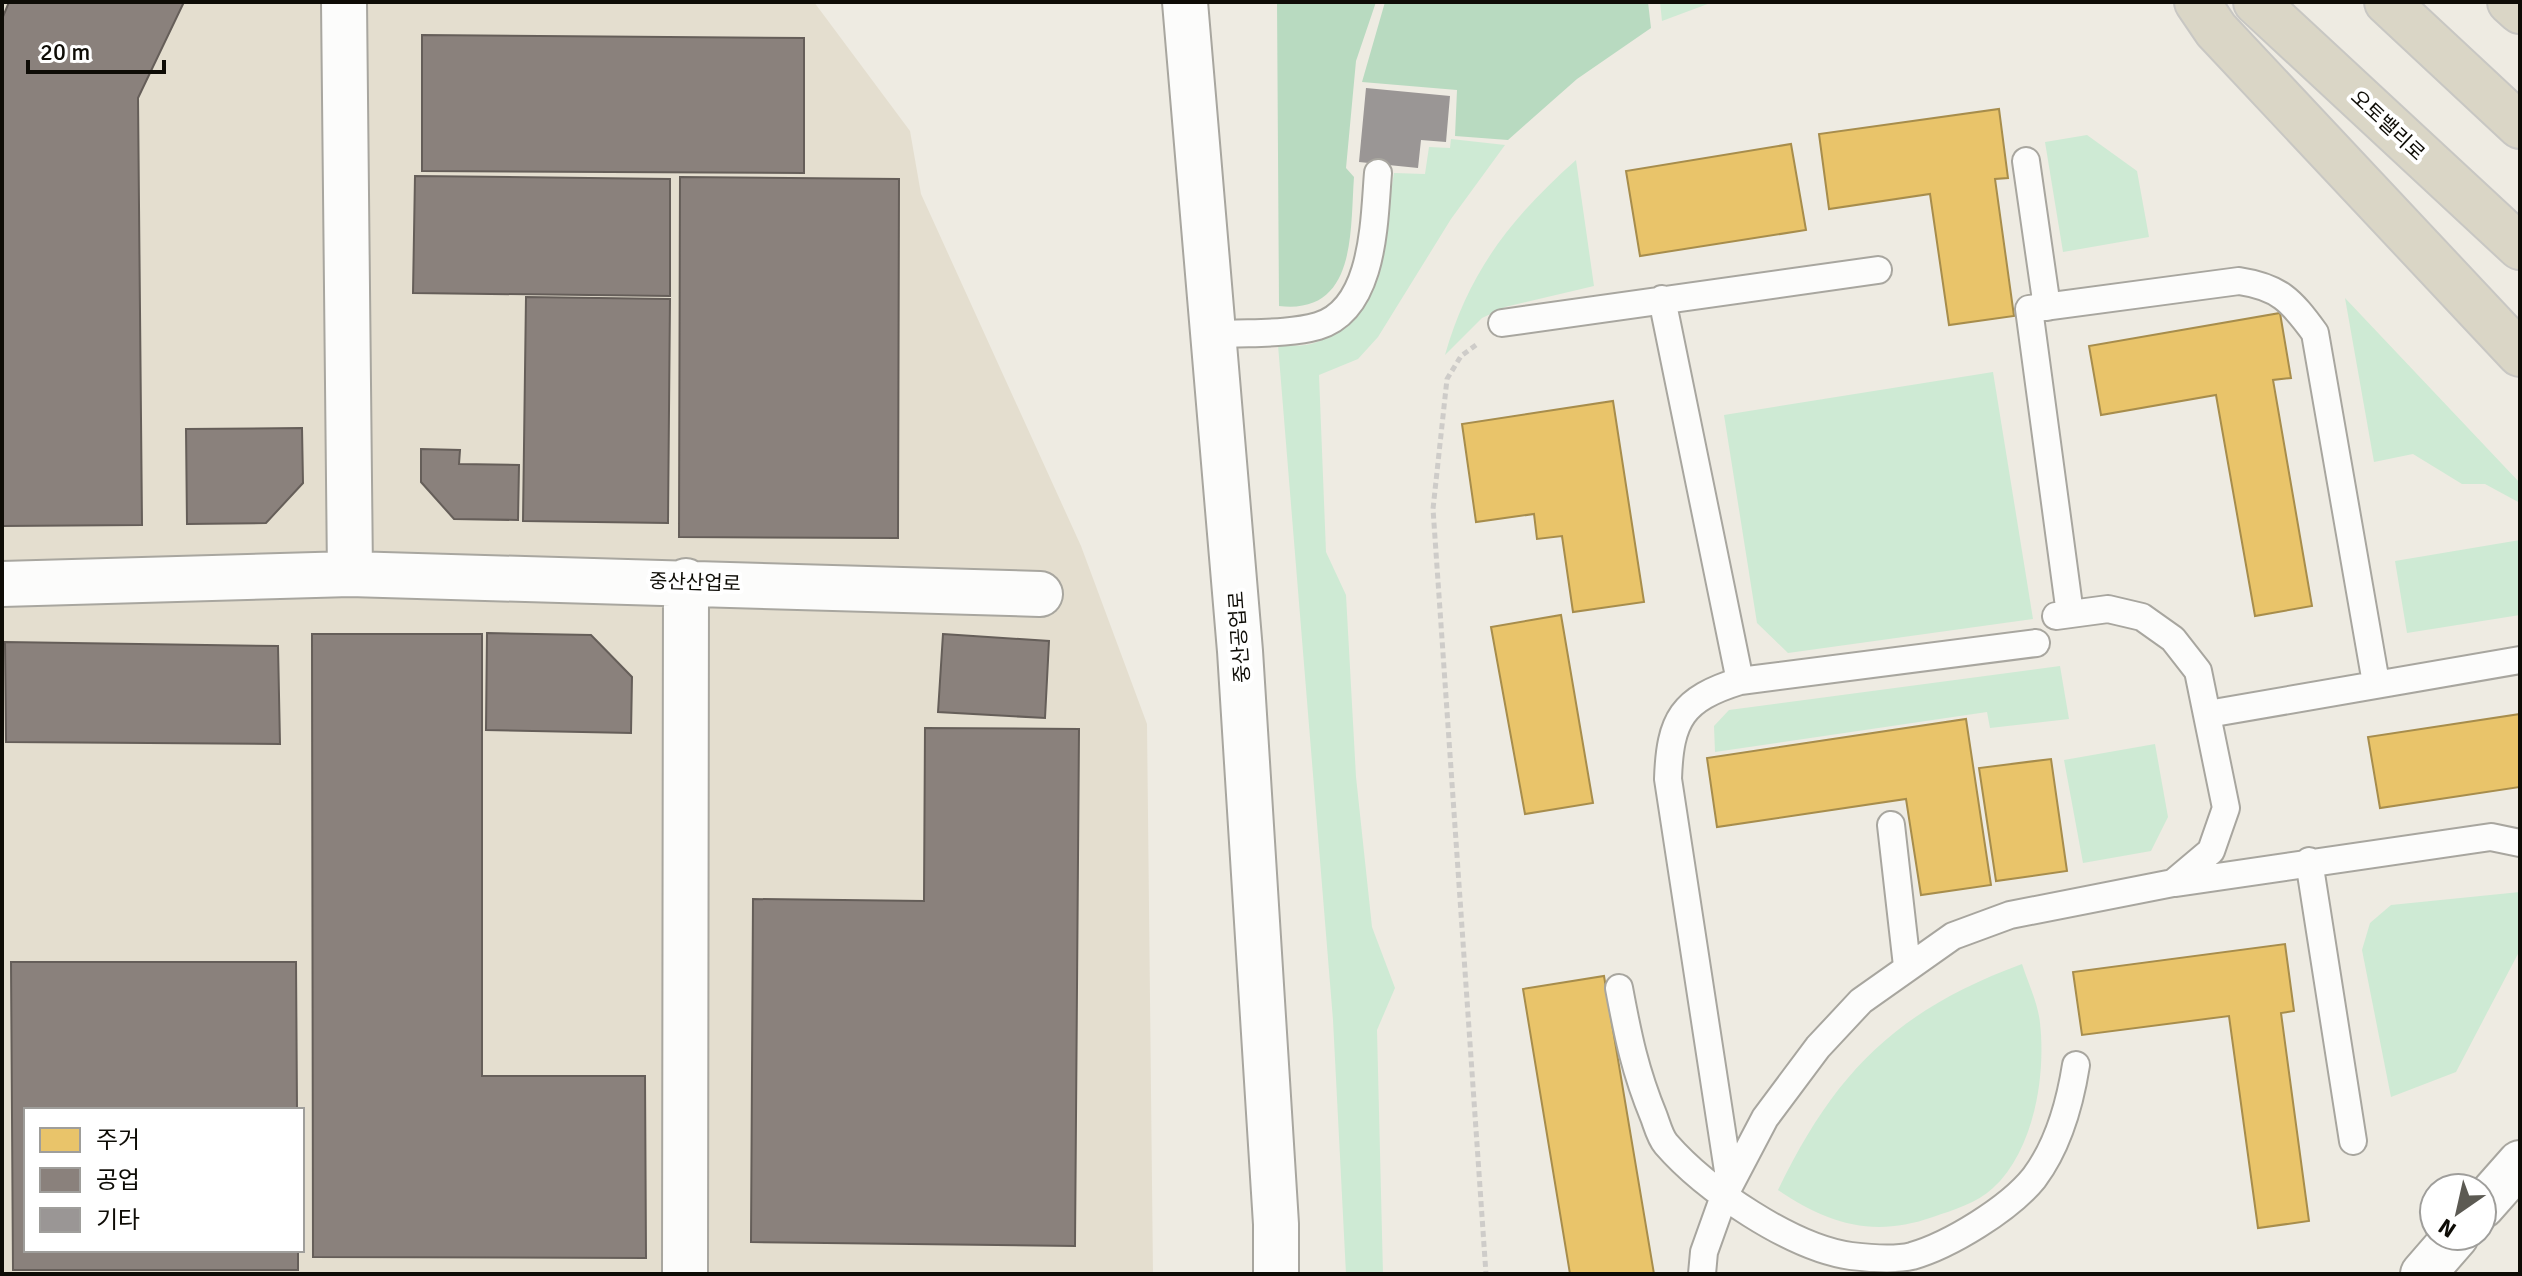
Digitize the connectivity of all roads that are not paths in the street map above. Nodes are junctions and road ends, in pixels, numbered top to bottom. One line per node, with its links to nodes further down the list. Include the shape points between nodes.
1 (344, 2): 18 (street)
2 (1185, 2): 16 (street, 중산공업로)
3 (2197, 2): 17 (highway, via 2216,30)
4 (2256, 2): 11 (highway, 오토밸리로)
5 (2387, 2): 8 (highway)
6 (2510, 2): 7 (highway)
7 (2520, 11)
8 (2520, 126)
9 (2026, 161): 14 (lane)
10 (1378, 173): 16 (lane, via 1370,259 1342,309 1323,325)
11 (2520, 247)
12 (1878, 270): 13 (lane)
13 (1662, 299): 15 (lane); 24 (lane)
14 (2047, 307): 25 (lane, via 2239,281 2269,286 2296,307 2315,333); 26 (lane, via 2029,309 2063,615 2108,609 2142,617 2173,639 2198,671)
15 (1502, 323)
16 (1213, 335): 40 (street, 중산공업로, via 1240,651)
17 (2520, 354)
18 (350, 574): 19 (street, 중산산업로); 20 (street, 중산산업로)
19 (686, 581): 21 (street, 중산산업로); 39 (street)
20 (2, 584)
21 (1040, 594)
22 (2036, 643): 24 (lane)
23 (2520, 660): 25 (lane)
24 (1740, 681): 37 (lane, via 1688,705 1674,726 1668,779)
25 (2376, 683): 26 (lane)
26 (2208, 714): 30 (lane, via 2226,808 2211,851)
27 (1891, 825): 31 (lane)
28 (2520, 843): 29 (lane, via 2491,837)
29 (2309, 861): 30 (lane); 34 (lane)
30 (2173, 883): 31 (lane, via 2010,915 1953,936)
31 (1907, 966): 37 (lane, via 1861,1001 1818,1047 1765,1118)
32 (1619, 988): 37 (lane, via 1633,1064 1664,1142)
33 (2076, 1065): 37 (lane, via 2055,1140 2034,1177 2006,1205 1966,1231 1910,1256 1849,1256 1793,1237)
34 (2353, 1141)
35 (2520, 1163): 36 (street)
36 (2498, 1188)
37 (1727, 1190): 41 (lane, via 1704,1252)
38 (2442, 1252): 42 (street)
39 (685, 1274)
40 (1276, 1274)
41 (1702, 1274)
42 (2423, 1274)

